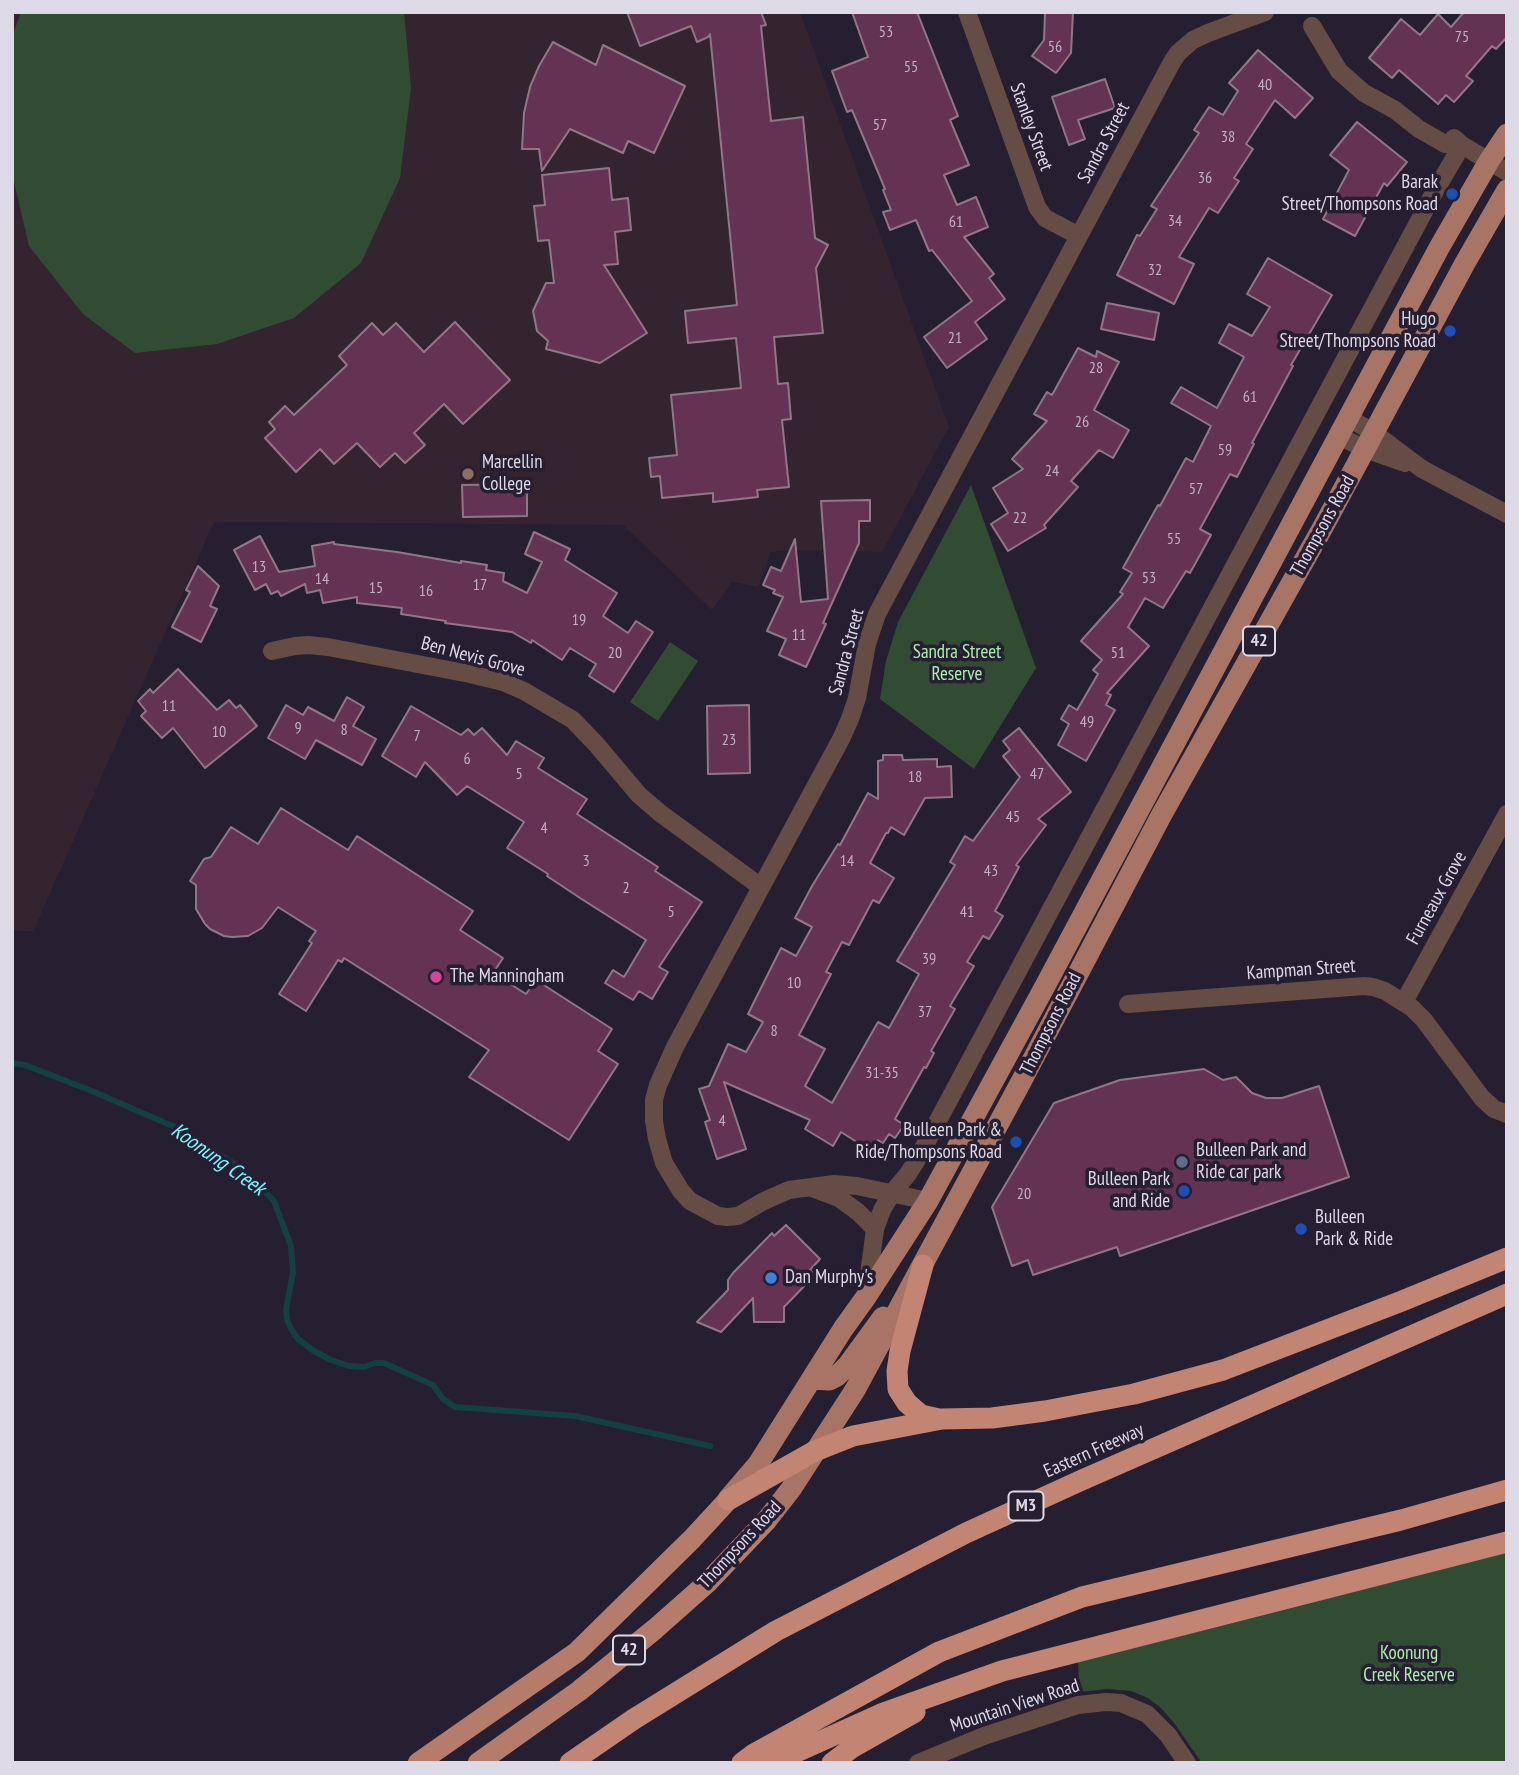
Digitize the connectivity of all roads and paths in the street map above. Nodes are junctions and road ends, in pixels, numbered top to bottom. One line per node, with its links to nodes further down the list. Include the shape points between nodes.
1 (967, 12): 8 (street, Stanley Street, via 1037,207 1045,218)
2 (1265, 12): 8 (street, Sandra Street, via 1201,36 1178,53)
3 (1309, 19): 5 (street, via 1339,71 1364,93 1426,120)
4 (1507, 134): 6 (main road, Thompsons Road / 42)
5 (1462, 145): 6 (street); 19 (street, Thompsons Road, via 930,1135)
6 (1498, 167): 9 (main road, Thompsons Road / 42, via 1440,248)
7 (1507, 190): 10 (main road, Thompsons Road / 42)
8 (1079, 236): 14 (street, Sandra Street, via 877,614 850,719)
9 (1344, 427): 10 (street); 20 (main road, Thompsons Road / 42)
10 (1369, 441): 11 (street); 23 (main road, Thompsons Road / 42, via 1162,814)
11 (1507, 514)
12 (272, 651): 14 (street, Ben Nevis Grove, via 328,647 470,674 524,691 573,720 639,795)
13 (1507, 814): 15 (street, Furneaux Grove)
14 (761, 887): 18 (street, Sandra Street, via 663,1072 654,1100 657,1139 664,1163 681,1191 718,1216 738,1216 778,1194)
15 (1404, 1002): 16 (street, Kampman Street, via 1364,986); 17 (street, Kampman Street, via 1424,1020 1482,1098)
16 (1128, 1004)
17 (1507, 1114)
18 (812, 1188): 19 (street, Sandra Street, via 857,1185); 21 (street, via 839,1198)
19 (892, 1193): 20 (street, Sandra Street); 21 (street, Thompsons Road)
20 (928, 1201): 25 (main road, Thompsons Road / 42)
21 (875, 1230): 25 (street, Thompsons Road)
22 (1507, 1258): 27 (highway, via 1223,1370 1045,1411)
23 (923, 1265): 26 (main road, via 848,1365 829,1380); 27 (highway, via 900,1351 898,1389 921,1415); 28 (main road, Thompsons Road / 42, via 855,1390)
24 (1507, 1294): 36 (highway, Eastern Freeway / M3, via 966,1533 776,1631)
25 (866, 1297): 26 (main road, Thompsons Road / 42)
26 (812, 1379): 30 (main road, Thompsons Road / 42, via 758,1464)
27 (942, 1419): 28 (highway, via 853,1436)
28 (815, 1451): 30 (highway); 31 (main road, Thompsons Road / 42)
29 (1507, 1490): 37 (highway, via 1082,1597 939,1652)
30 (728, 1500): 34 (highway, Thompsons Road / 42, via 577,1652)
31 (766, 1521): 35 (highway, Thompsons Road / 42, via 655,1629 579,1691)
32 (1507, 1542): 33 (highway)
33 (1002, 1671): 38 (highway, via 881,1714); 39 (highway, via 965,1684)
34 (418, 1763)
35 (478, 1763)
36 (570, 1763)
37 (742, 1763)
38 (772, 1763)
39 (832, 1763)
40 (918, 1763): 41 (street, Mountain View Road, via 1078,1705 1106,1702 1147,1714)
41 (1187, 1763)

